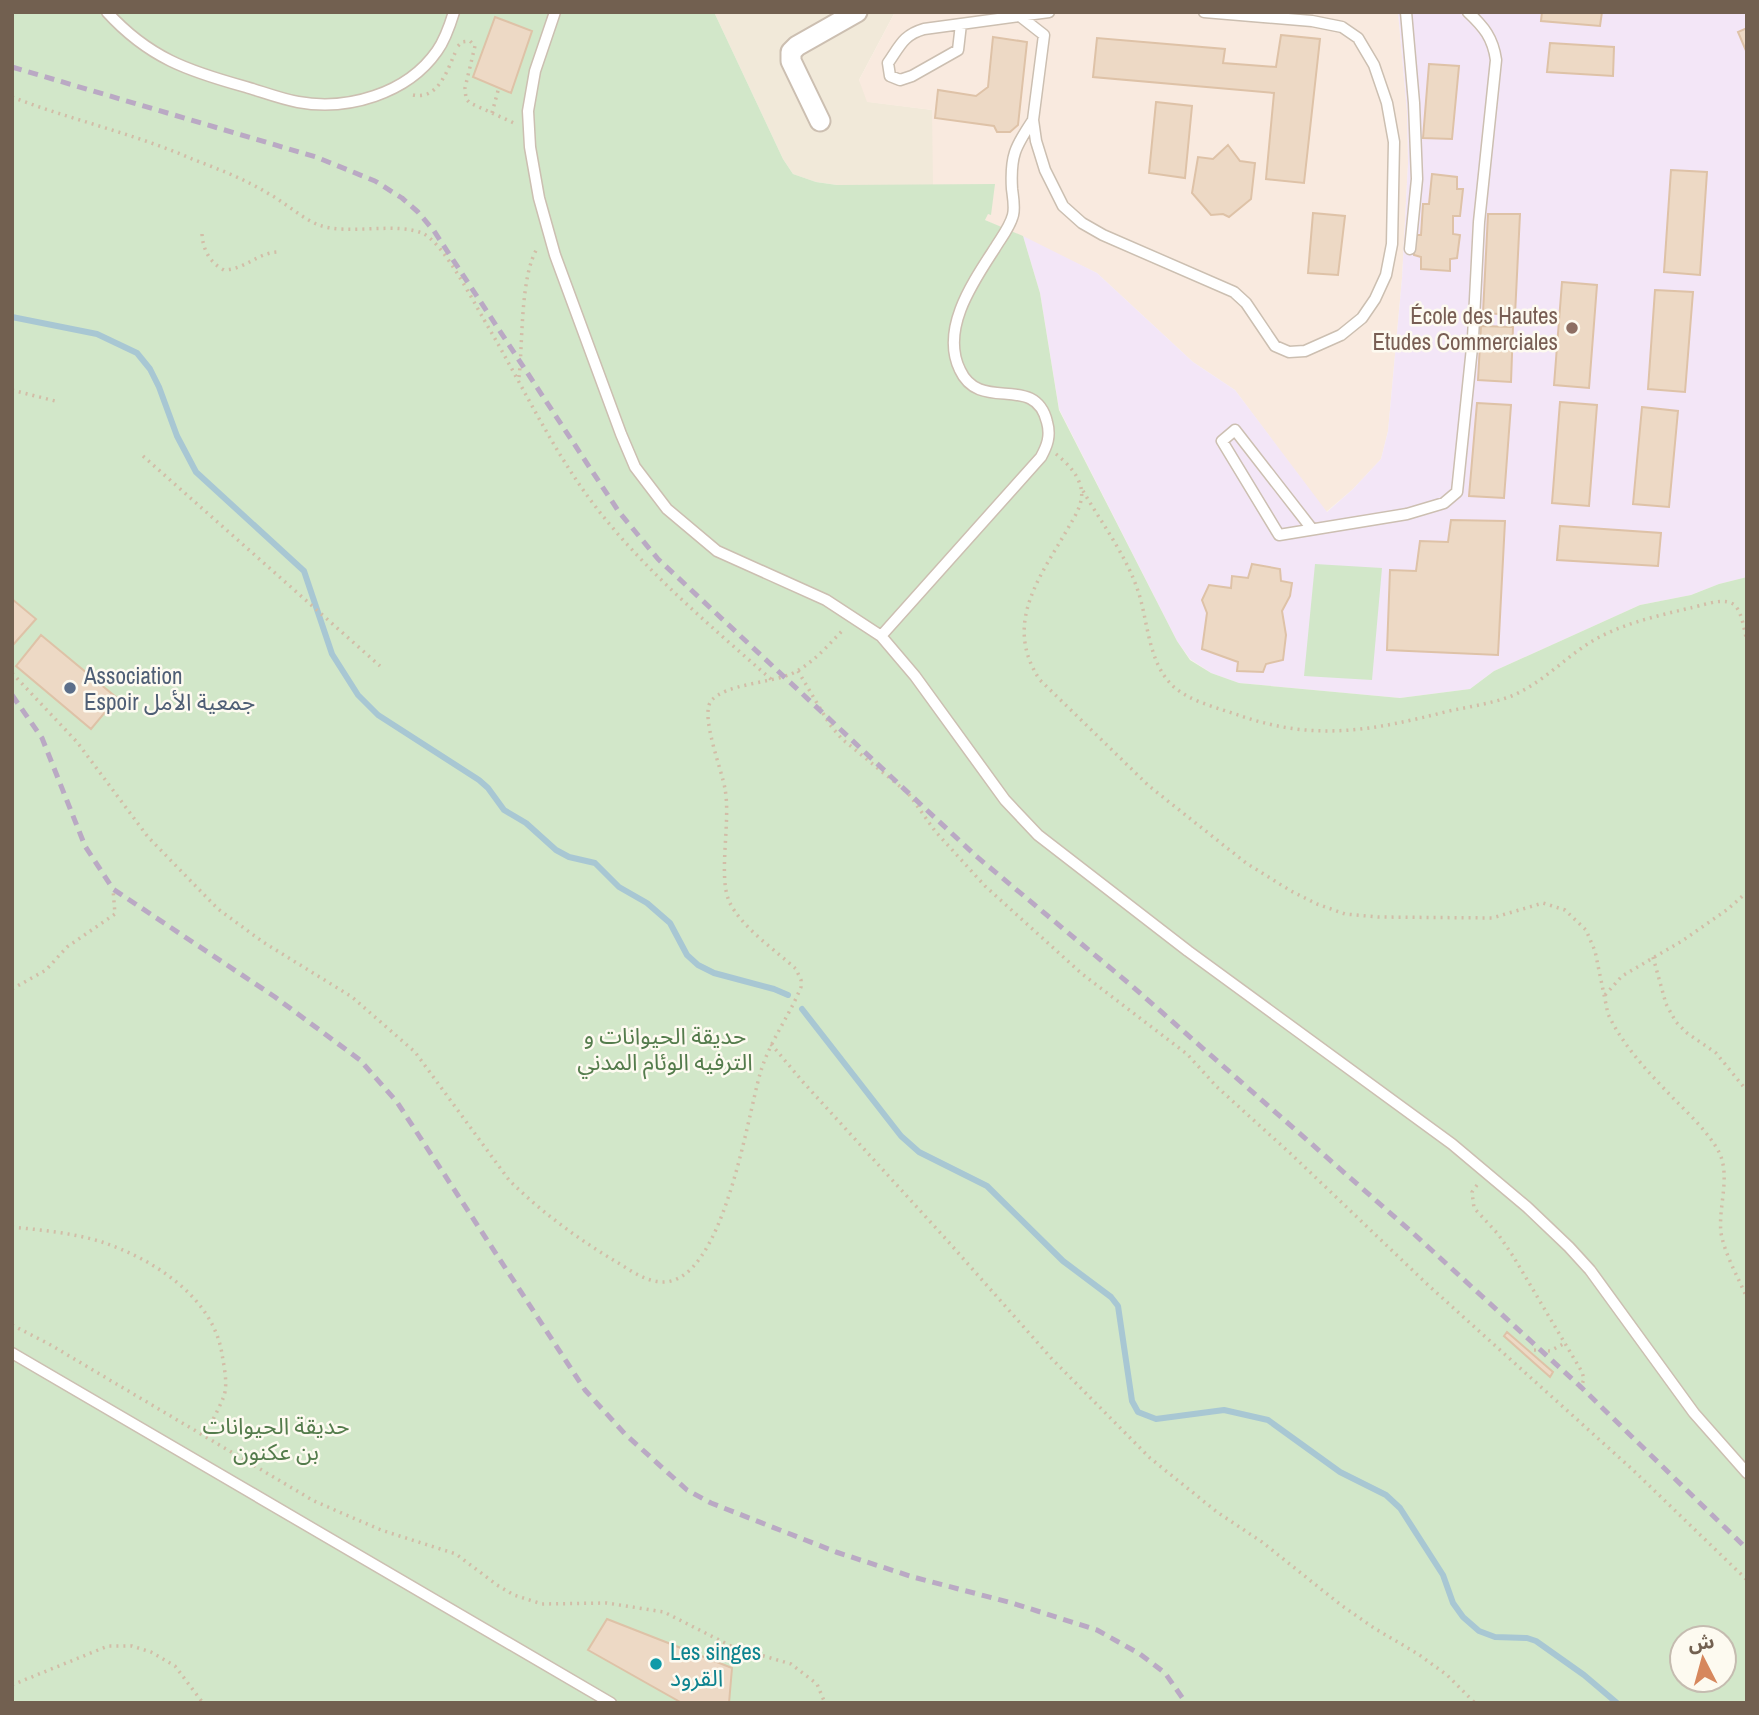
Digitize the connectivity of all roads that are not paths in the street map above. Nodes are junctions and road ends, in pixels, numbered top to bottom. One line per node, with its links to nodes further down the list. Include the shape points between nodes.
1 (107, 12): 2 (lane, via 126,33 165,59 298,102 329,105 386,92 414,75 437,51)
2 (454, 12)
3 (555, 12): 15 (lane, via 527,111 539,198 555,255 635,467 667,509 717,551 789,582)
4 (857, 12): 12 (street, via 791,52)
5 (1049, 12): 9 (lane)
6 (1204, 12): 11 (lane, via 1342,27 1358,38 1374,65 1394,142 1392,244 1375,299 1362,318 1341,335 1305,351 1289,352 1275,346 1234,292 1082,223 1063,206 1045,170)
7 (1406, 12): 13 (lane, via 1417,179)
8 (1468, 12): 14 (lane, via 1485,28 1496,60 1457,492 1444,503 1407,514)
9 (1021, 14): 10 (lane); 11 (lane, via 1044,35)
10 (961, 24): 10 (lane, via 958,50 912,76 900,80 890,76 888,63 905,37)
11 (1033, 120): 15 (lane, via 1017,142 1012,162 1013,215 962,306 953,343 960,372 977,389 1031,397 1039,404 1047,421 1047,446)
12 (820, 121)
13 (1410, 249)
14 (1312, 529): 14 (lane, via 1235,430 1222,441 1279,535)
15 (881, 636): 17 (lane, via 1005,800 1038,835 1485,1169 1581,1261 1694,1413)
16 (12, 1353): 18 (lane)
17 (1747, 1473)
18 (611, 1703)

